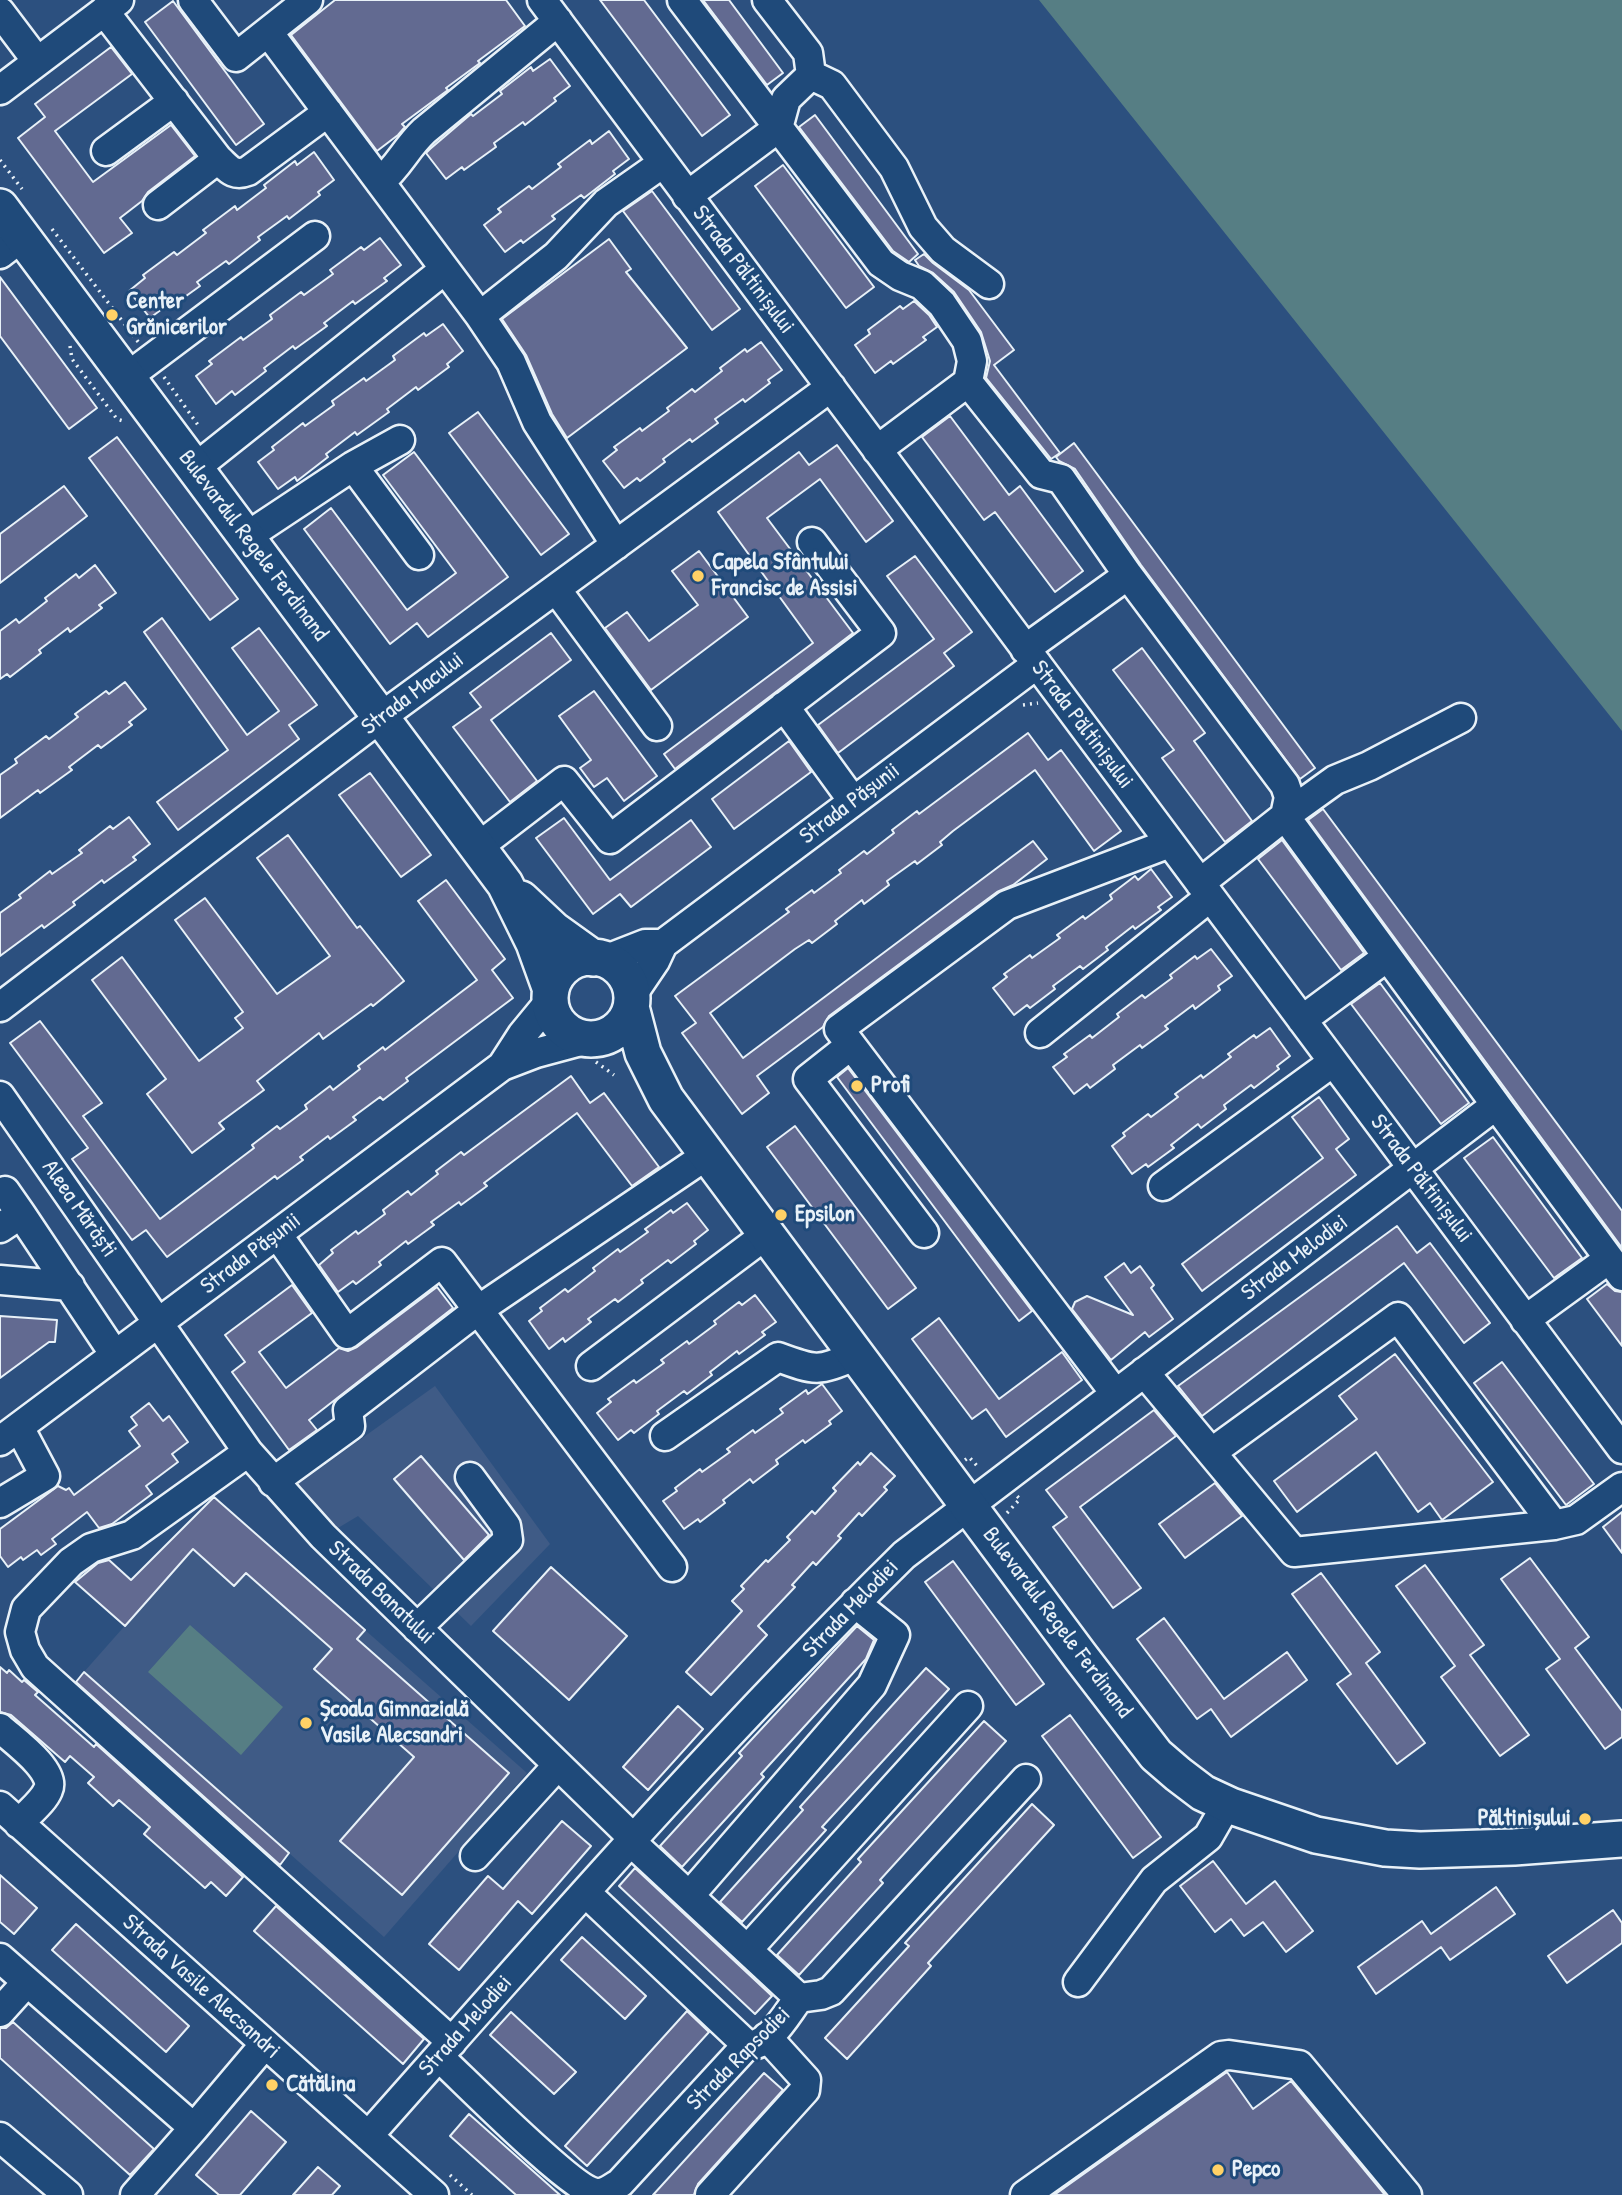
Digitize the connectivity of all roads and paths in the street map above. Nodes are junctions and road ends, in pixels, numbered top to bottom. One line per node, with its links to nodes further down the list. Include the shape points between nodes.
1 (192, 0): 8 (street, via 236,57)
2 (308, 0): 8 (street)
3 (682, 0): 14 (street)
4 (767, 0): 10 (street, via 808,53)
5 (111, 5): 9 (street); 12 (street)
6 (550, 11): 17 (street, Strada Păltinișului); 18 (street, via 412,142 397,168)
7 (0, 12): 9 (street)
8 (268, 32): 13 (street)
9 (37, 61): 11 (street)
10 (811, 75): 14 (street, via 786,99); 25 (street, via 832,85 894,167 923,227 943,250)
11 (0, 90)
12 (174, 101): 15 (street); 16 (street)
13 (328, 112): 16 (street, via 240,174 232,173); 18 (street)
14 (778, 128): 19 (street); 28 (street, via 881,263 922,285 942,304 967,341 972,360)
15 (106, 151)
16 (218, 159): 20 (street)
17 (663, 163): 19 (street, Strada Păltinișului); 26 (street, via 606,203 556,256)
18 (380, 182): 24 (street)
19 (687, 196): 29 (street, Strada Păltinișului)
20 (158, 205)
21 (0, 207): 23 (main road, Bulevardul Regele Ferdinand)
22 (315, 236): 27 (street)
23 (11, 245): 27 (main road, Bulevardul Regele Ferdinand)
24 (444, 270): 26 (street); 33 (street)
25 (989, 285)
26 (480, 316): 36 (street, via 511,362 537,422)
27 (127, 377): 33 (main road, Bulevardul Regele Ferdinand)
28 (968, 382): 31 (street); 38 (street, via 1041,474 1061,479)
29 (831, 387): 31 (street, Strada Păltinișului); 36 (street, Strada Macului)
30 (400, 440): 32 (street)
31 (877, 450): 40 (street, Strada Păltinișului)
32 (353, 467): 34 (street); 37 (street)
33 (195, 468): 34 (main road, Bulevardul Regele Ferdinand)
34 (246, 537): 44 (main road, Bulevardul Regele Ferdinand)
35 (812, 541): 43 (street, via 881,633)
36 (616, 545): 39 (street, Strada Macului)
37 (419, 555)
38 (1128, 575): 40 (street, Strada Pășunii); 48 (street, via 1285,785 1289,797)
39 (556, 589): 44 (street, Strada Macului); 46 (street)
40 (1031, 656): 47 (street, Strada Pășunii); 49 (street, Strada Păltinișului)
41 (1040, 703): 42 (path)
42 (1023, 705)
43 (784, 706): 47 (street); 50 (street, via 610,839 564,781)
44 (381, 717): 50 (main road, Bulevardul Regele Ferdinand); 58 (street, Strada Macului)
45 (1461, 719): 48 (street, via 1335,780)
46 (657, 726)
47 (853, 802): 53 (street, Strada Pășunii)
48 (1285, 816): 52 (street); 54 (street)
49 (1170, 843): 52 (street, Strada Păltinișului); 62 (street, via 1007,905 839,1029)
50 (478, 847): 51 (main road, Bulevardul Regele Ferdinand)
51 (505, 884): 55 (main road, Bulevardul Regele Ferdinand, via 554,930); 56 (main road, Bulevardul Regele Ferdinand, via 534,943)
52 (1205, 890): 59 (street, Strada Păltinișului); 60 (street)
53 (663, 944): 55 (street, Strada Pășunii, via 645,944); 57 (street, Strada Pășunii)
54 (1387, 957): 59 (street); 67 (street)
55 (599, 959): 56 (main road, via 571,962 561,970); 57 (main road, via 623,974)
56 (550, 996): 61 (main road, via 558,1023 577,1037); 64 (street, Strada Pășunii)
57 (631, 1001): 61 (main road, via 620,1027); 66 (main road, Bulevardul Regele Ferdinand, via 643,1053)
58 (0, 1007)
59 (1302, 1020): 63 (street, Strada Păltinișului)
60 (1040, 1033)
61 (594, 1039): 64 (street, Strada Pășunii); 66 (main road, Bulevardul Regele Ferdinand)
62 (851, 1045): 72 (street, via 808,1079); 85 (street)
63 (1333, 1062): 69 (street, Strada Păltinișului); 70 (street)
64 (502, 1066): 73 (street, Strada Pășunii)
65 (0, 1096): 80 (street, Aleea Mărăști)
66 (666, 1099): 68 (main road, Bulevardul Regele Ferdinand)
67 (1496, 1105): 69 (street, Strada Melodiei); 75 (street)
68 (707, 1154): 74 (main road, Bulevardul Regele Ferdinand); 78 (street)
69 (1413, 1169): 79 (street, Strada Păltinișului); 84 (street, Strada Melodiei)
70 (1163, 1186)
71 (9, 1211): 77 (street)
72 (924, 1233)
73 (277, 1234): 78 (street, via 347,1334 442,1262); 80 (street, Strada Pășunii)
74 (767, 1234): 82 (main road, Bulevardul Regele Ferdinand); 83 (street)
75 (1615, 1267): 79 (street)
76 (0, 1280): 77 (street)
77 (70, 1286): 81 (street)
78 (478, 1310): 94 (street, via 348,1410 350,1426); 101 (street)
79 (1525, 1320): 88 (street, Strada Păltinișului)
80 (158, 1323): 81 (street, Strada Pășunii); 89 (street, Strada Banatului)
81 (115, 1355): 86 (street, Strada Pășunii)
82 (857, 1355): 87 (street, via 822,1369 778,1357); 98 (main road, Bulevardul Regele Ferdinand)
83 (591, 1366)
84 (1144, 1372): 85 (street, Strada Melodiei); 90 (street)
85 (1115, 1393): 98 (street, Strada Melodiei)
86 (9, 1434): 97 (street, via 45,1476)
87 (665, 1436)
88 (1622, 1449)
89 (248, 1452): 94 (street, Strada Banatului); 123 (street, via 132,1535 91,1548 71,1562 26,1609 20,1632 35,1667)
90 (1212, 1452): 100 (street, via 1294,1552); 100 (street, via 1398,1317)
91 (963, 1461): 92 (path, via 969,1457 978,1468)
92 (986, 1469)
93 (470, 1477): 103 (street, via 506,1526 508,1540)
94 (273, 1482): 103 (street, Strada Banatului)
95 (1622, 1487): 100 (street, via 1576,1520)
96 (1014, 1491): 99 (path, via 1020,1499 1007,1510)
97 (0, 1503)
98 (968, 1504): 102 (street, Strada Melodiei, via 904,1555); 108 (main road, Bulevardul Regele Ferdinand, via 1156,1755 1203,1793)
99 (1009, 1522)
100 (1554, 1525)
101 (672, 1567)
102 (855, 1603): 110 (street, Strada Melodiei); 114 (street, via 895,1635 872,1685)
103 (417, 1628): 106 (street, Strada Banatului)
104 (968, 1706): 115 (street)
105 (0, 1728): 109 (street, via 46,1770 51,1781 48,1791)
106 (558, 1765): 110 (street, Strada Banatului); 112 (street)
107 (1026, 1779): 119 (street, Strada Rapsodiei, via 831,1991)
108 (1227, 1804): 111 (main road, Bulevardul Regele Ferdinand, via 1316,1835 1385,1848 1514,1847); 118 (street, via 1208,1837 1154,1880)
109 (10, 1815): 122 (street, Strada Vasile Alecsandri)
110 (631, 1839): 113 (street, Strada Melodiei); 114 (street, Strada Banatului)
111 (1622, 1839)
112 (475, 1856)
113 (585, 1892): 121 (street); 123 (street, Strada Melodiei)
114 (690, 1895): 115 (street, Strada Banatului)
115 (748, 1949): 119 (street, Strada Banatului)
116 (0, 1958): 117 (street)
117 (27, 1982): 120 (street); 124 (street)
118 (1078, 1982)
119 (799, 1998): 121 (street, Strada Rapsodiei)
120 (0, 2012)
121 (757, 2041): 123 (street, Strada Rapsodiei, via 620,2183 596,2193 565,2175); 131 (street, via 807,2080 805,2090)
122 (265, 2044): 124 (street); 126 (street, Strada Vasile Alecsandri)
123 (445, 2050): 126 (street, Strada Melodiei)
124 (194, 2129): 129 (street)
125 (0, 2137): 128 (street)
126 (368, 2137): 127 (street, Strada Vasile Alecsandri)
127 (438, 2182): 130 (path)
128 (68, 2195)
129 (135, 2195)
130 (472, 2195)
131 (710, 2195)
132 (1025, 2195): 133 (street, via 1221,2056 1229,2055 1300,2065)
133 (1407, 2195)

